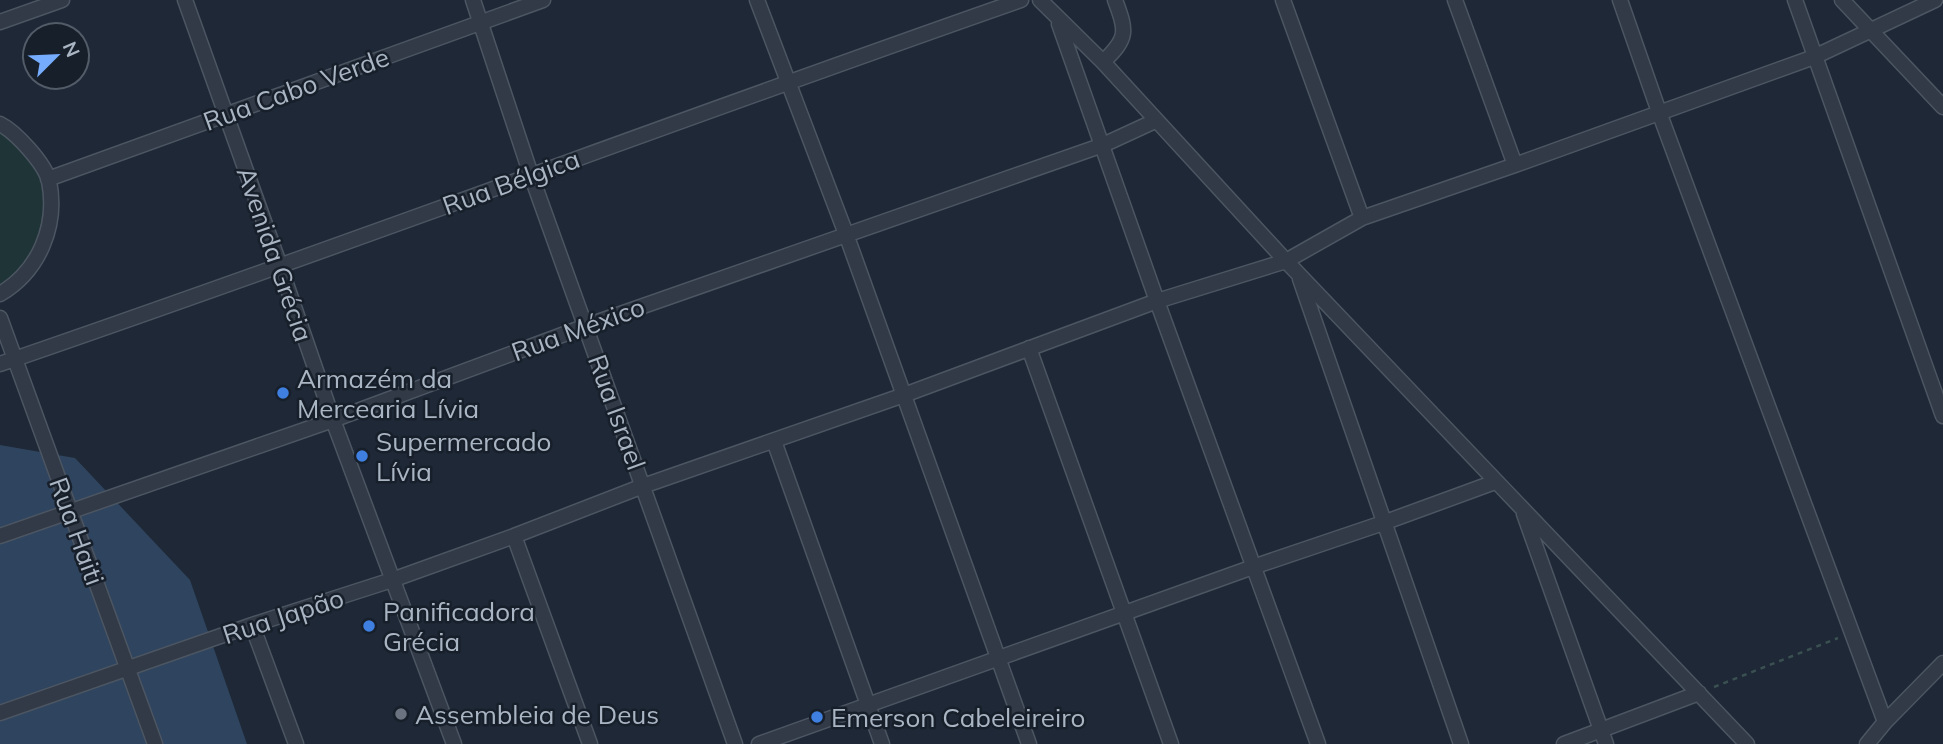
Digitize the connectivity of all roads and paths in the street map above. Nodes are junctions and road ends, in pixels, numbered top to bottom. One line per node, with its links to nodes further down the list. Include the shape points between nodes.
1 (62, 0): 16 (street)
2 (185, 0): 24 (street, Avenida Grécia)
3 (473, 0): 17 (street, Rua Israel)
4 (543, 0): 17 (street, Rua Cabo Verde)
5 (757, 0): 21 (street)
6 (1021, 0): 21 (street, Rua Bélgica)
7 (1040, 0): 15 (street)
8 (1115, 0): 20 (street, via 1124,30 1122,41)
9 (1283, 0): 31 (street)
10 (1455, 0): 28 (street)
11 (1620, 0): 23 (street)
12 (1795, 0): 19 (street)
13 (1842, 0): 18 (street)
14 (1935, 0): 18 (street, Rua Japão)
15 (1058, 18): 20 (street); 27 (street)
16 (0, 22)
17 (481, 23): 24 (street, Rua Cabo Verde); 29 (street, Rua Israel)
18 (1870, 30): 19 (street, Rua Japão); 22 (street)
19 (1814, 57): 23 (street, Rua Japão); 44 (street)
20 (1103, 62): 25 (street)
21 (788, 81): 29 (street, Rua Bélgica); 32 (street)
22 (1943, 107)
23 (1659, 112): 28 (street, Rua Japão); 58 (street)
24 (226, 114): 30 (street, Rua Cabo Verde); 34 (street, Avenida Grécia)
25 (1155, 121): 27 (street, Rua México); 33 (street)
26 (0, 124): 30 (street, via 25,144)
27 (1102, 145): 32 (street, Rua México); 37 (street)
28 (1515, 165): 31 (street, Rua Japão)
29 (531, 175): 34 (street, Rua Bélgica); 39 (street, Rua Israel)
30 (48, 179): 36 (street, via 50,221 43,247 29,271)
31 (1362, 218): 33 (street, Rua Japão)
32 (846, 234): 39 (street, Rua México); 43 (street)
33 (1286, 261): 35 (street); 37 (street, Rua Japão)
34 (281, 266): 41 (street, Rua Bélgica); 45 (street, Avenida Grécia)
35 (1298, 274): 47 (street); 51 (street)
36 (0, 294)
37 (1157, 301): 40 (street, Rua Japão); 54 (street)
38 (0, 318): 41 (street, Rua Haiti)
39 (586, 326): 45 (street, Rua México); 48 (street, Rua Israel)
40 (1029, 348): 43 (street, Rua Japão); 56 (street)
41 (15, 359): 42 (street, Rua Bélgica); 50 (street, Rua Haiti)
42 (0, 364)
43 (904, 395): 46 (street, Rua Japão); 59 (street)
44 (1943, 416)
45 (333, 420): 50 (street, Rua México); 55 (street, Avenida Grécia)
46 (774, 441): 48 (street, Rua Japão); 63 (street)
47 (1495, 482): 49 (street); 51 (street)
48 (643, 486): 53 (street, Rua Japão); 72 (street, Rua Israel)
49 (1522, 507): 62 (street); 66 (street)
50 (70, 512): 52 (street, Rua México); 61 (street, Rua Haiti)
51 (1383, 523): 54 (street); 78 (street)
52 (0, 536)
53 (514, 537): 55 (street, Rua Japão); 71 (street)
54 (1253, 567): 56 (street); 77 (street)
55 (392, 580): 57 (street, Rua Japão); 70 (street, Avenida Grécia)
56 (1123, 614): 59 (street); 76 (street)
57 (253, 625): 61 (street, Rua Japão); 69 (street)
58 (1851, 633): 62 (path); 65 (street)
59 (999, 659): 63 (street); 75 (street)
60 (1943, 663): 65 (street)
61 (127, 669): 64 (street, Rua Japão); 68 (street, Rua Haiti)
62 (1699, 693): 66 (street); 80 (street)
63 (868, 706): 73 (street); 74 (street)
64 (0, 713)
65 (1885, 722): 67 (street)
66 (1603, 737): 79 (street)
67 (1873, 741)
68 (155, 744)
69 (296, 744)
70 (454, 744)
71 (590, 744)
72 (735, 744)
73 (759, 744)
74 (882, 744)
75 (1029, 744)
76 (1171, 744)
77 (1318, 744)
78 (1461, 744)
79 (1563, 744)
80 (1746, 744)

